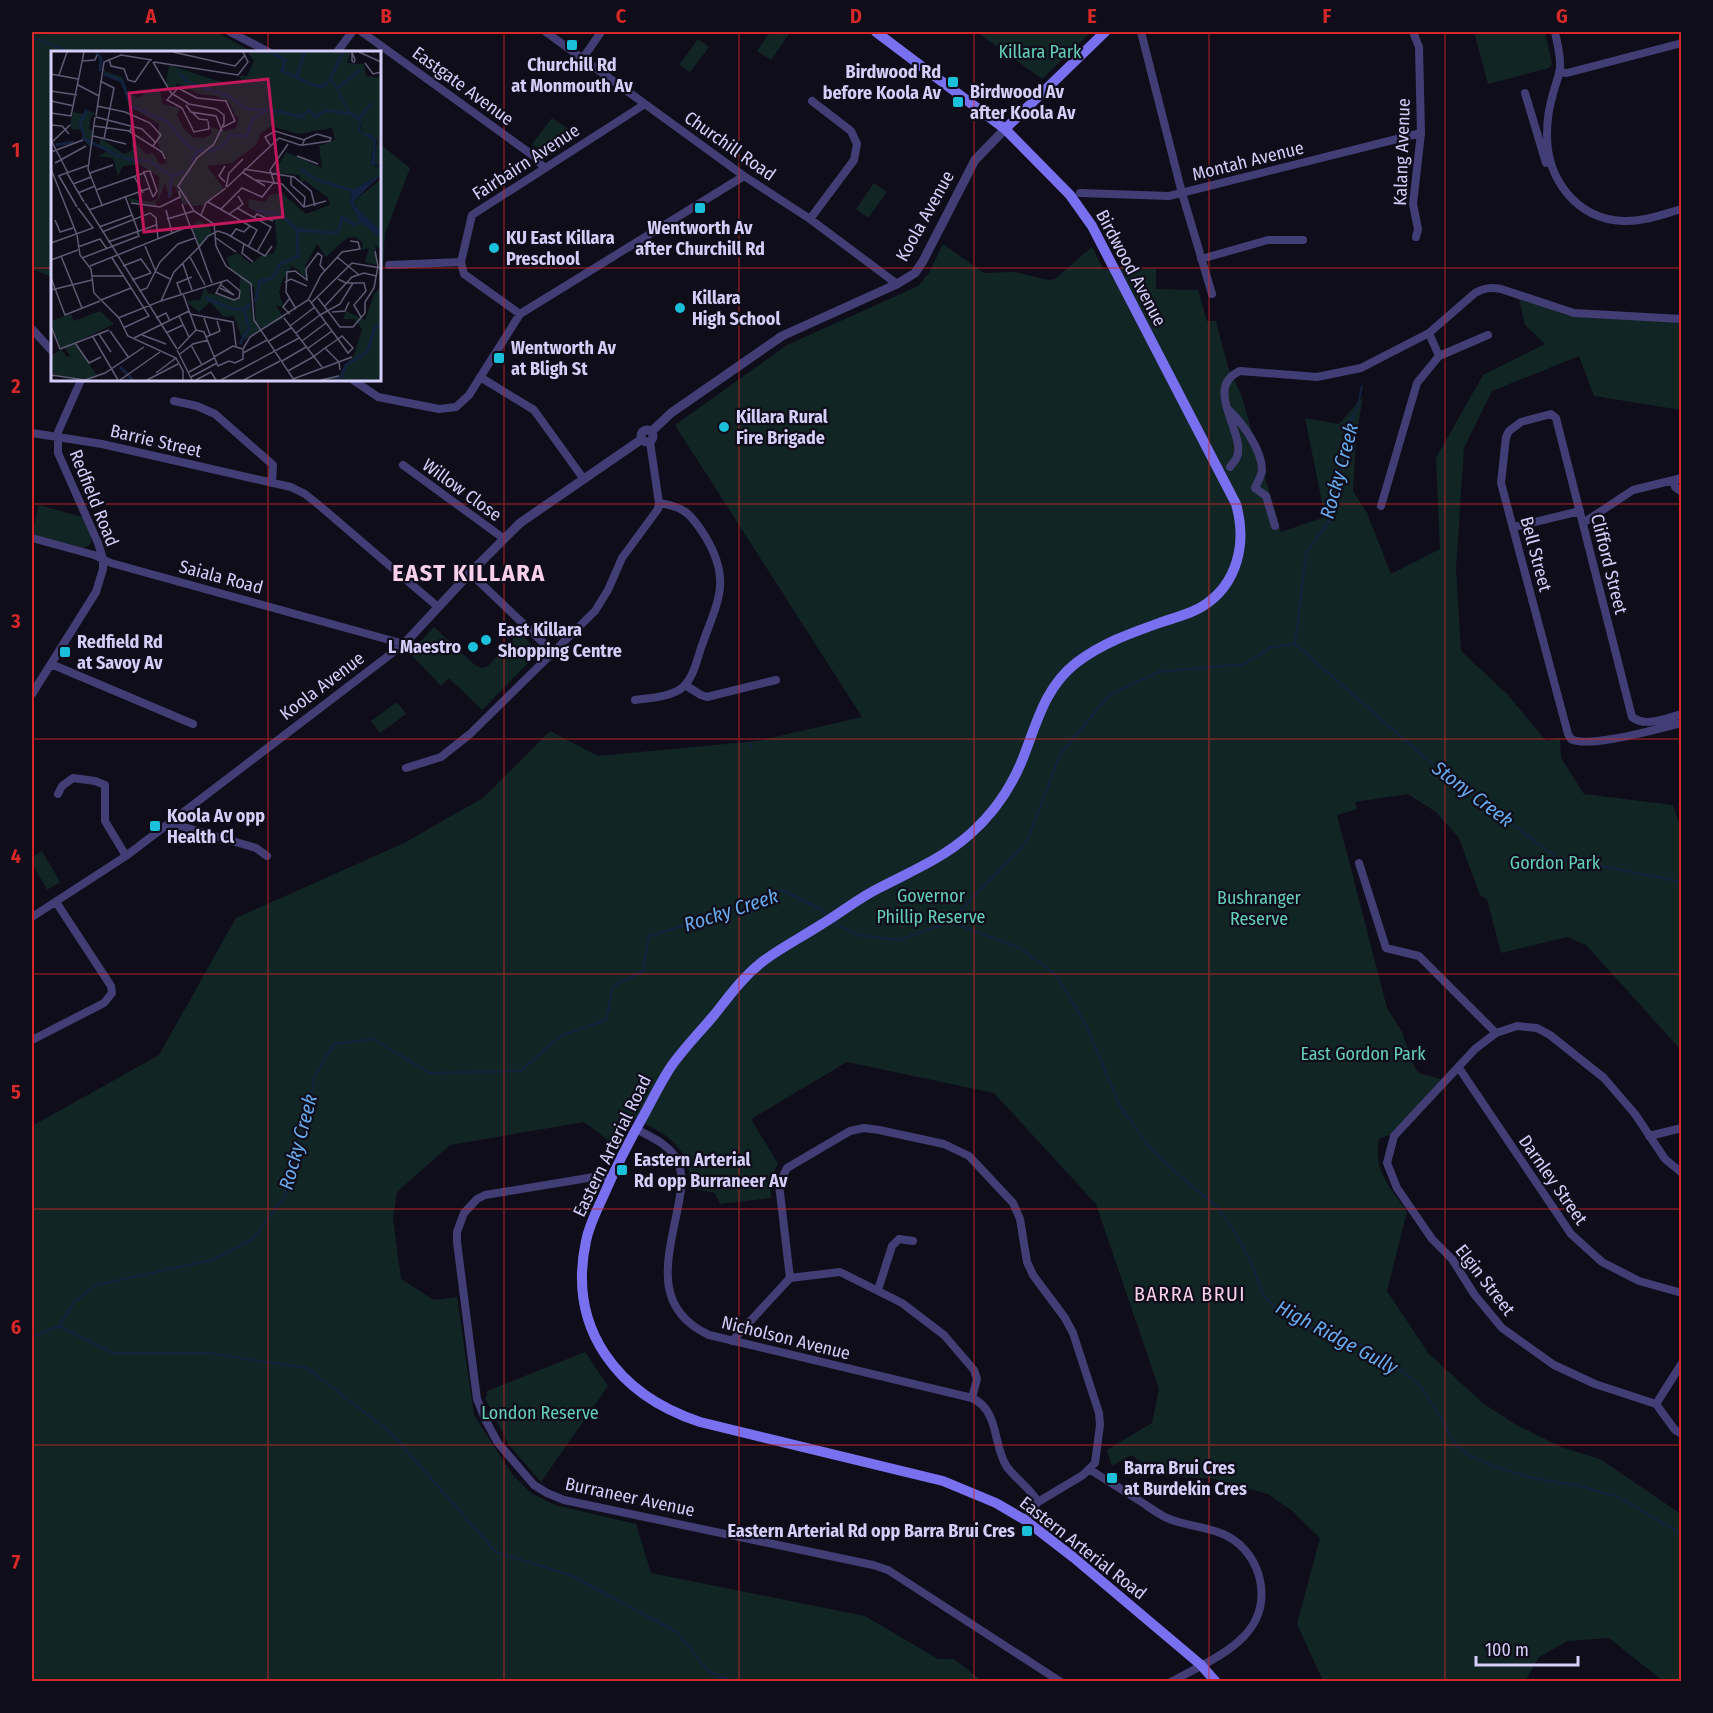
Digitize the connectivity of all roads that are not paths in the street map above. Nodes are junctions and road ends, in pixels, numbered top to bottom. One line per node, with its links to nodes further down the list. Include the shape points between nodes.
1 (230, 32): 12 (street)
2 (352, 32): 13 (street)
3 (362, 32): 21 (street, Eastgate Avenue, via 535,157)
4 (546, 32): 14 (street, Churchill Road)
5 (602, 32): 14 (street)
6 (876, 32): 19 (main road, Birdwood Avenue)
7 (1105, 32): 19 (main road, Koola Avenue)
8 (1141, 32): 25 (street)
9 (1413, 32): 20 (street, Kalang Avenue, via 1419,47)
10 (1555, 32): 15 (street)
11 (1682, 44): 15 (street)
12 (267, 51)
13 (338, 51)
14 (583, 58): 18 (street, Churchill Road)
15 (1560, 72): 22 (street, via 1549,110 1547,136)
16 (1525, 93): 22 (street, via 1546,164)
17 (812, 101): 27 (street, via 851,131 857,144 854,160)
18 (645, 104): 21 (street, Fairbairn Avenue); 23 (street, Churchill Road)
19 (1005, 129): 33 (street, Koola Avenue, via 975,160 919,268); 48 (main road, Birdwood Avenue, via 1070,195 1092,225)
20 (1421, 132): 25 (street, Montah Avenue); 28 (street, Kalang Avenue, via 1413,204)
21 (544, 168): 31 (street, Fairbairn Avenue, via 472,215)
22 (1554, 174): 26 (street, via 1570,199 1605,218 1635,220)
23 (744, 176): 27 (street, Churchill Road); 35 (street)
24 (1080, 193): 25 (street, Montah Avenue)
25 (1182, 193): 30 (street)
26 (1682, 209)
27 (810, 219): 33 (street, Churchill Road)
28 (1416, 237)
29 (1303, 240): 30 (street, via 1268,240)
30 (1201, 259): 34 (street)
31 (461, 262): 32 (street); 35 (street, via 464,274)
32 (389, 265)
33 (897, 284): 51 (street, Koola Avenue, via 782,336 670,413)
34 (1212, 294)
35 (520, 315): 42 (street)
36 (1682, 319): 38 (street, via 1574,313 1490,287 1475,293)
37 (32, 329): 40 (street)
38 (1429, 333): 41 (street); 46 (street, via 1360,368 1317,377 1240,371 1233,374 1223,394)
39 (1488, 335): 41 (street)
40 (51, 350)
41 (1439, 356): 59 (street, via 1417,383)
42 (480, 377): 44 (street, via 464,402 448,409 378,397); 54 (street, via 534,410)
43 (81, 381): 50 (street)
44 (354, 381)
45 (174, 401): 56 (street, via 215,414 273,465)
46 (1227, 408): 53 (street, via 1238,449); 62 (street, via 1243,425 1255,447 1262,470 1256,488 1266,496)
47 (1556, 418): 60 (street, Clifford Street); 63 (street, Bell Street, via 1551,414 1521,422 1506,437 1501,483)
48 (1194, 425): 91 (main road, Eastern Arterial Road, via 1226,471 1246,517 1245,556 1231,587 1208,610 1185,621 1128,634 1078,662 1049,692 1007,791 978,826 938,858 861,897 739,982 670,1068)
49 (32, 433): 50 (street, Barrie Street)
50 (57, 437): 56 (street, Barrie Street); 66 (street, Redfield Road, via 60,461)
51 (648, 437): 54 (street, Koola Avenue); 58 (street)
52 (403, 465): 65 (street, Willow Close)
53 (1230, 467)
54 (583, 478): 65 (street, Koola Avenue)
55 (1677, 479): 57 (street, via 1675,487); 61 (street, via 1633,490)
56 (272, 483): 68 (street, Barrie Street, via 305,494)
57 (1682, 492)
58 (659, 503): 70 (street, via 622,558 595,612); 73 (street, via 690,514 715,552 720,568 718,600)
59 (1381, 506)
60 (1580, 511): 61 (street, Clifford Street); 63 (street)
61 (1583, 523): 76 (street, Clifford Street, via 1632,717 1647,723)
62 (1275, 526)
63 (1514, 527): 77 (street, Bell Street, via 1571,739 1582,743)
64 (32, 538): 66 (street, Saiala Road)
65 (503, 538): 67 (street, Koola Avenue)
66 (103, 559): 69 (street, Saiala Road); 71 (street, Redfield Road, via 96,592)
67 (470, 573): 68 (street, Koola Avenue); 70 (street)
68 (438, 607): 69 (street, Koola Avenue)
69 (404, 644): 81 (street, Koola Avenue)
70 (553, 652): 79 (street, via 470,734 441,757)
71 (51, 664): 74 (street, Redfield Road); 78 (street)
72 (776, 680): 73 (street, via 707,697)
73 (685, 686): 75 (street)
74 (32, 694)
75 (635, 700)
76 (1682, 714)
77 (1682, 723)
78 (193, 724)
79 (406, 768)
80 (58, 795): 82 (street, via 73,778 105,785 105,821)
81 (170, 823): 82 (street, Koola Avenue); 83 (street, via 255,848)
82 (126, 856): 85 (street, Koola Avenue)
83 (267, 856)
84 (1359, 862): 87 (street, via 1386,948 1413,953 1426,961)
85 (56, 902): 86 (street, Koola Avenue); 88 (street, via 112,993 104,1003)
86 (32, 917)
87 (1496, 1033): 89 (street); 92 (street, via 1517,1026 1537,1028 1550,1035 1604,1078)
88 (32, 1041)
89 (1459, 1068): 98 (street, Darnley Street, via 1571,1234 1602,1262 1639,1281); 102 (street, Elgin Street, via 1394,1136 1387,1163 1397,1188 1502,1328 1554,1365 1595,1384)
90 (1682, 1128): 92 (street)
91 (636, 1129): 94 (main road, Eastern Arterial Road); 99 (street, Nicholson Avenue, via 663,1143 678,1161 682,1178 667,1266 667,1281 676,1310 696,1329)
92 (1649, 1136): 93 (street, via 1665,1159)
93 (1682, 1173)
94 (611, 1179): 106 (main road, Eastern Arterial Road, via 586,1239 583,1286 598,1342 635,1389 686,1417 943,1481); 108 (street, Burraneer Avenue, via 600,1176 494,1192 477,1199 460,1222 457,1242 477,1399 498,1443 515,1465 534,1485 564,1500 888,1570)
95 (913, 1241): 97 (street, via 899,1239 892,1246)
96 (790, 1278): 97 (street, via 840,1272); 99 (street); 104 (street, via 778,1184 787,1168 850,1131 864,1128 944,1144 969,1156 1013,1203 1020,1219 1027,1262 1073,1333 1099,1413 1096,1458)
97 (878, 1290): 101 (street, via 944,1335 974,1370 977,1379)
98 (1682, 1293)
99 (732, 1341): 101 (street, Nicholson Avenue)
100 (1682, 1363): 102 (street)
101 (972, 1398): 105 (street, via 990,1413 1007,1466)
102 (1656, 1404): 103 (street)
103 (1682, 1434)
104 (1089, 1469): 105 (street); 107 (street, via 1168,1519 1226,1535 1251,1558 1262,1592 1255,1622 1241,1641)
105 (1038, 1502): 106 (street)
106 (1025, 1520): 107 (main road, Eastern Arterial Road)
107 (1201, 1665): 109 (street); 110 (main road, Eastern Arterial Road)
108 (1061, 1682)
109 (1171, 1682)
110 (1216, 1682)

